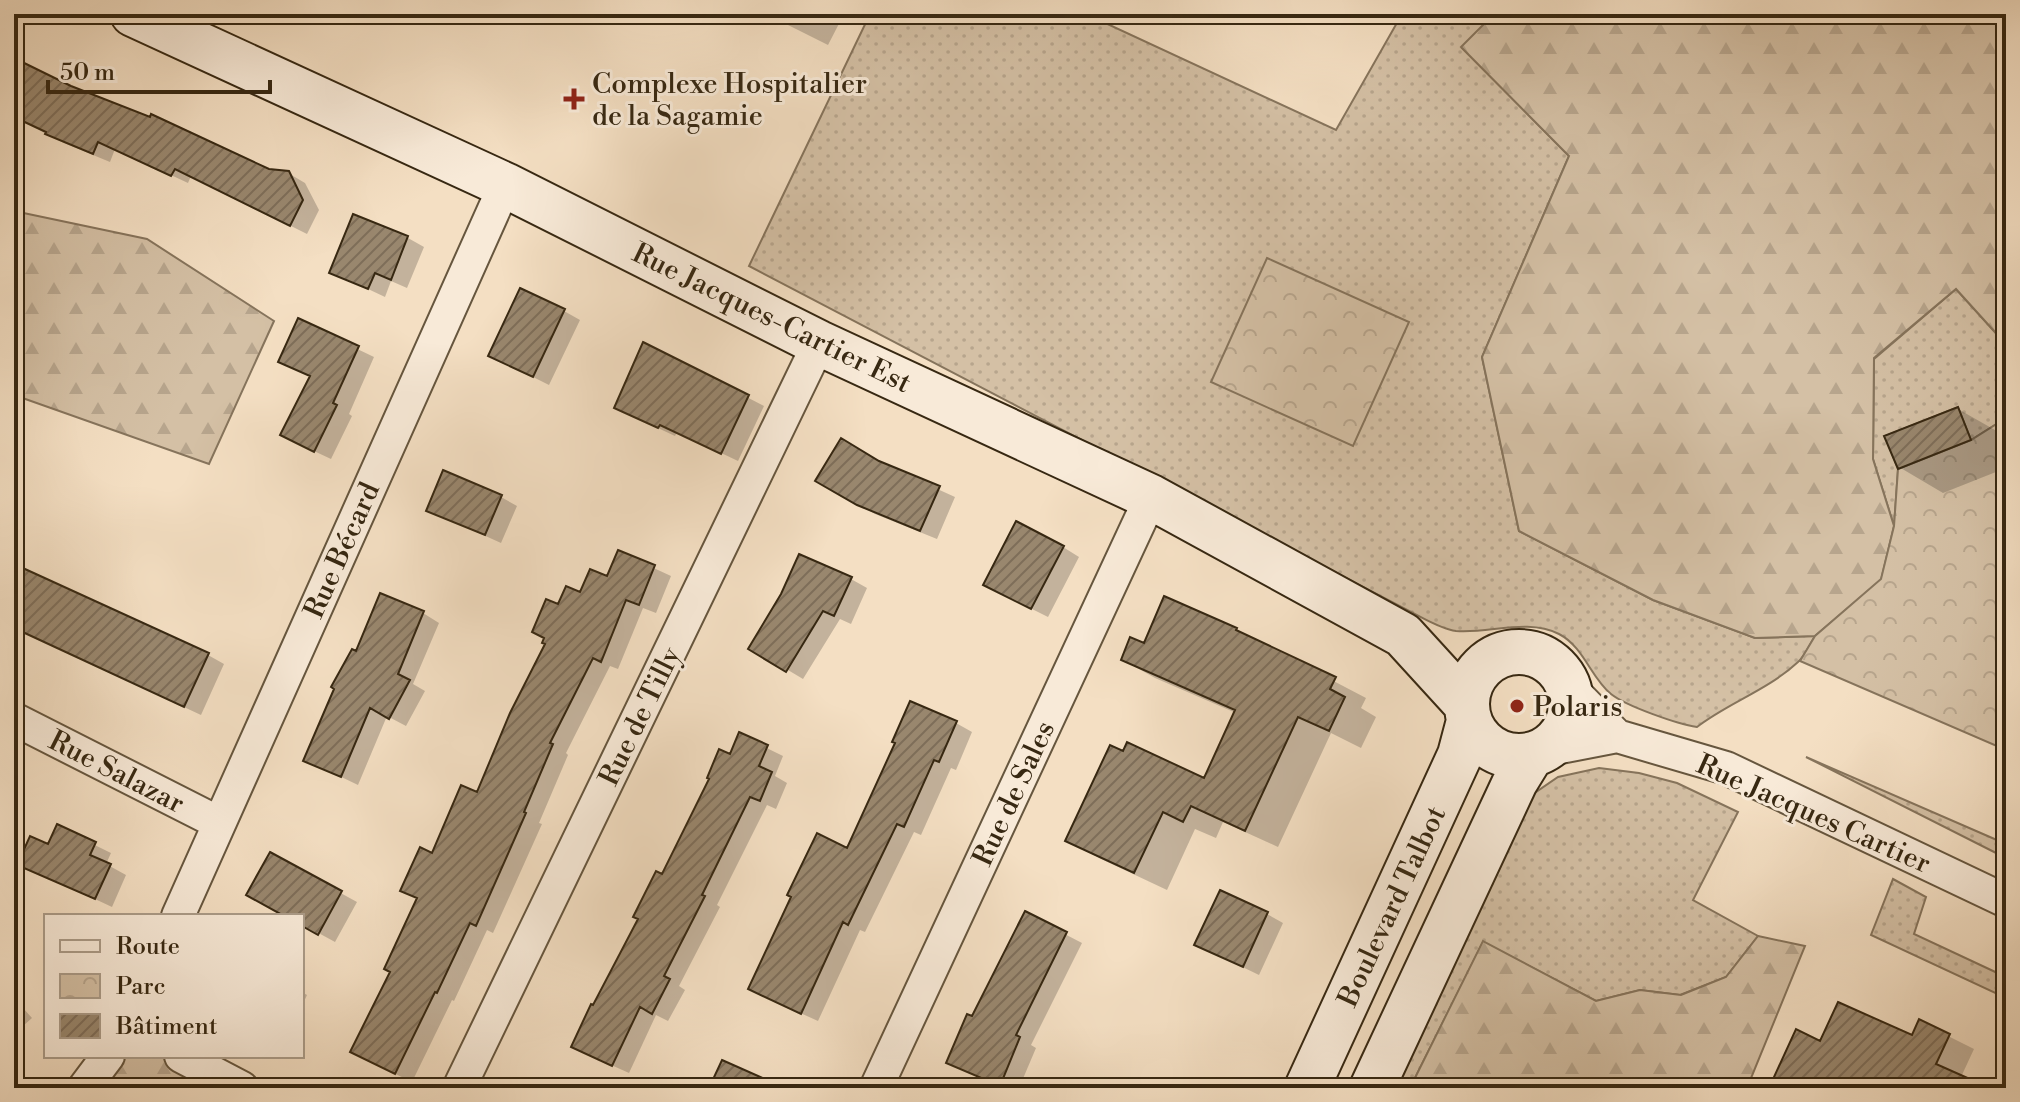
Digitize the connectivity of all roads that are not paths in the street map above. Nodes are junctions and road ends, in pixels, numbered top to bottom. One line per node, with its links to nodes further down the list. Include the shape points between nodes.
1 (133, 14): 2 (main road, Rue Jacques-Cartier Est)
2 (505, 185): 3 (main road, Rue Jacques-Cartier Est); 12 (street, Rue Bécard)
3 (819, 343): 4 (main road, Rue Jacques-Cartier Est); 19 (street, Rue de Tilly)
4 (1151, 497): 5 (main road, Rue Jacques-Cartier Est); 20 (street, Rue de Sales)
5 (1403, 635): 6 (main road, Rue Jacques-Cartier Est); 8 (main road, Rue Jacques-Cartier Est)
6 (1505, 653): 7 (main road, via 1544,658); 8 (main road, via 1479,670)
7 (1569, 687): 10 (street, Rue Jacques Cartier); 11 (main road, via 1568,725)
8 (1467, 712): 11 (main road, via 1476,735 1496,752); 21 (main road, Boulevard Talbot, via 1460,755)
9 (14, 719): 12 (street, Rue Salazar)
10 (1617, 736): 11 (street, Rue Jacques Cartier); 13 (street, Rue Jacques Cartier, via 1726,768)
11 (1538, 753): 22 (main road, via 1515,782)
12 (219, 823): 14 (street, Rue Bécard)
13 (2006, 901)
14 (179, 914)
15 (106, 1058): 17 (street)
16 (185, 1058): 18 (street)
17 (84, 1088)
18 (242, 1088)
19 (459, 1088)
20 (876, 1088)
21 (1307, 1088)
22 (1372, 1088)

